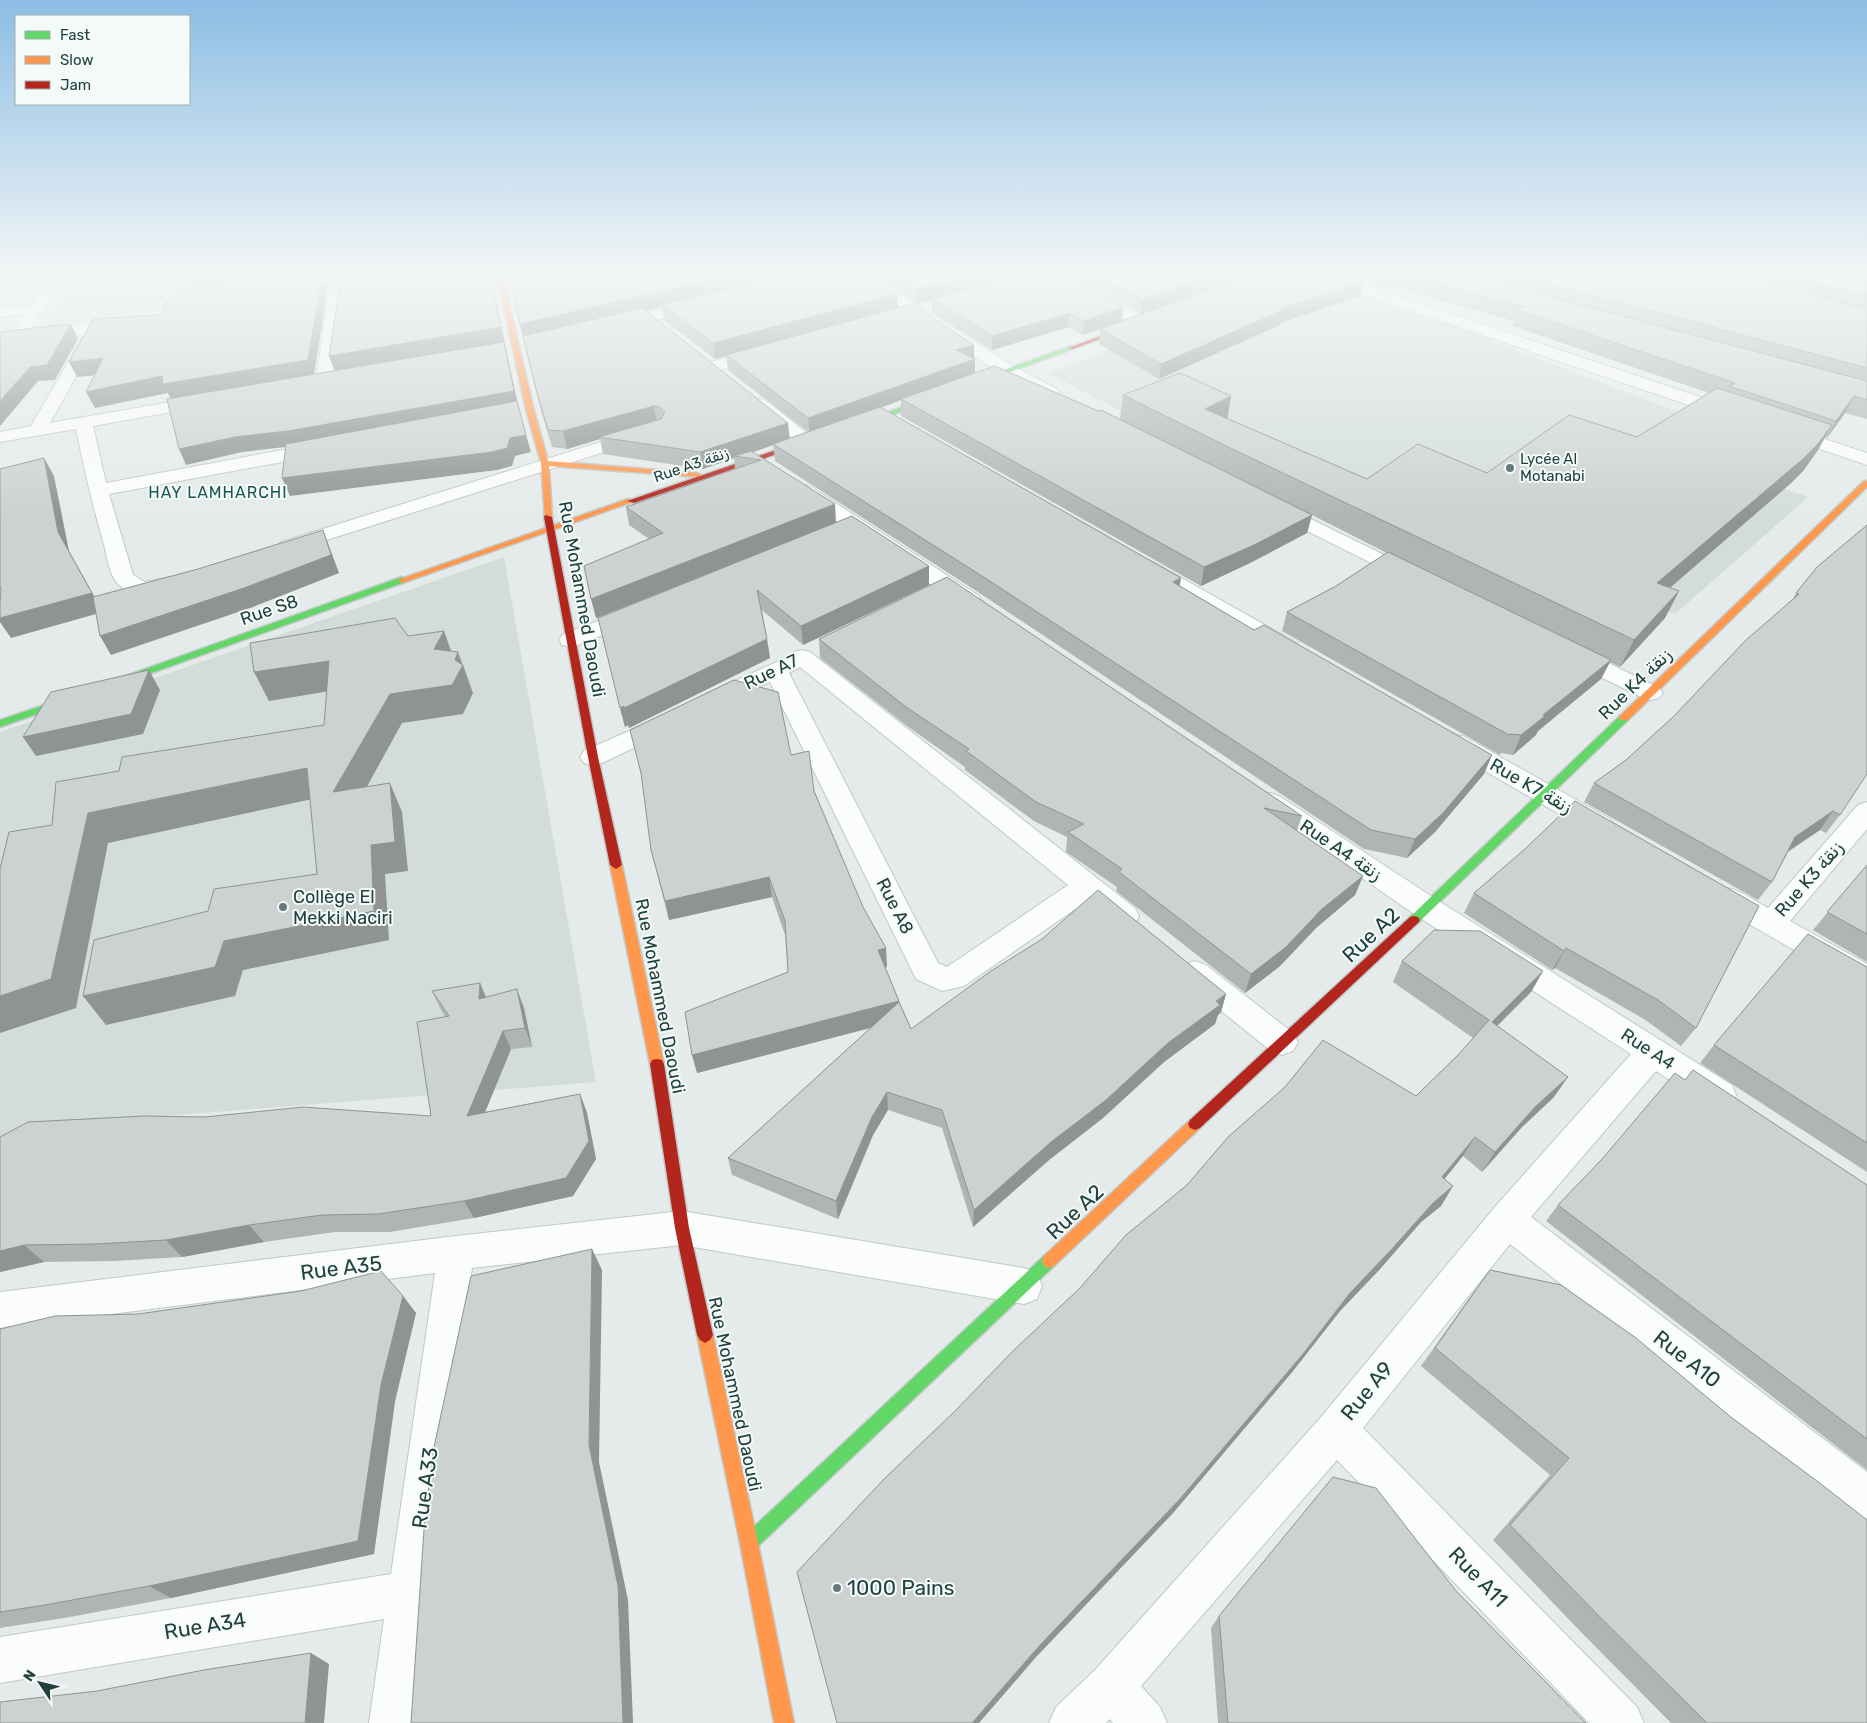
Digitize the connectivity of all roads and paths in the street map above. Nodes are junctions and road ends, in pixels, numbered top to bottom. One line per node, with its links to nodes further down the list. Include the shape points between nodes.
1 (78, 357): 24 (street)
2 (327, 357): 13 (street)
3 (518, 357): 18 (street, Rue Mohammed Daoudi)
4 (700, 357): 9 (street)
5 (751, 357): 9 (street)
6 (988, 357): 10 (street)
7 (1043, 357): 10 (street)
8 (1565, 357): 21 (street)
9 (713, 368): 12 (street)
10 (1007, 370): 17 (street); 20 (street)
11 (342, 377): 13 (street)
12 (727, 379)
13 (324, 380): 14 (street)
14 (304, 383)
15 (749, 396): 29 (street)
16 (217, 399): 22 (street)
17 (1067, 401)
18 (530, 410): 19 (street); 33 (street, Rue Mohammed Daoudi)
19 (511, 414)
20 (882, 415): 25 (street); 27 (street)
21 (1746, 418)
22 (83, 422): 24 (street); 36 (street)
23 (1774, 427): 31 (street)
24 (38, 429): 28 (street)
25 (845, 429)
26 (657, 430): 33 (street)
27 (907, 430)
28 (0, 437)
29 (812, 440): 32 (street, Rue A3 زنقة)
30 (334, 447): 36 (street)
31 (1867, 458)
32 (755, 460): 34 (street, Rue A3 زنقة); 43 (street, via 784,478 845,528)
33 (545, 463): 34 (street); 38 (street, Rue Mohammed Daoudi); 39 (street)
34 (708, 476): 38 (street, Rue A3 زنقة)
35 (1867, 483): 52 (street, Rue K4 زنقة)
36 (98, 490): 41 (street, via 123,576 131,585 163,586)
37 (1255, 498): 42 (street)
38 (549, 528): 47 (street, Rue Mohammed Daoudi); 51 (street, Rue S8)
39 (266, 553)
40 (1133, 558): 49 (street)
41 (191, 577)
42 (1428, 584)
43 (948, 586): 44 (street); 46 (street)
44 (923, 598)
45 (653, 607): 47 (street)
46 (988, 612)
47 (570, 640): 56 (street, Rue Mohammed Daoudi)
48 (1553, 645): 52 (street)
49 (1312, 661)
50 (776, 670): 56 (street, Rue A7); 62 (street, Rue A7, via 811,653); 62 (street, Rue A8, via 927,972 935,977 953,978)
51 (103, 688)
52 (1651, 693): 58 (street, Rue K4 زنقة)
53 (84, 694): 54 (street)
54 (0, 724)
55 (1433, 730): 58 (street, Rue K7 زنقة)
56 (593, 757): 72 (street, Rue Mohammed Daoudi, via 655,1048)
57 (1253, 791): 63 (street, Rue A4 زنقة)
58 (1545, 794): 60 (street, Rue K7 زنقة); 63 (street, Rue K4 زنقة)
59 (1867, 811): 64 (street, Rue K3 زنقة)
60 (1620, 837)
61 (1704, 885): 64 (street)
62 (1088, 886): 65 (street)
63 (1427, 908): 68 (street, Rue A2); 69 (street, Rue A4)
64 (1771, 924): 67 (street)
65 (1142, 930)
66 (1173, 955): 68 (street)
67 (1867, 978)
68 (1282, 1042): 74 (street, Rue A2)
69 (1653, 1051): 70 (street, Rue A4); 71 (street, Rue A9)
70 (1744, 1111)
71 (1507, 1220): 76 (street, Rue A9); 77 (street, Rue A10)
72 (682, 1228): 73 (street, Rue A35); 74 (street, Rue A35); 78 (street, Rue Mohammed Daoudi)
73 (456, 1253): 75 (street, Rue A35); 79 (street, Rue A33)
74 (1024, 1286): 78 (street, Rue A2)
75 (0, 1310)
76 (1336, 1430): 81 (street, Rue A9); 86 (street, Rue A11)
77 (1867, 1498)
78 (749, 1542): 83 (street, Rue Mohammed Daoudi)
79 (411, 1593): 80 (street, Rue A34); 82 (street, Rue A33)
80 (0, 1660)
81 (1111, 1686): 84 (street, Rue A9); 85 (street)
82 (392, 1723)
83 (784, 1723)
84 (1072, 1723)
85 (1144, 1723)
86 (1621, 1723)

